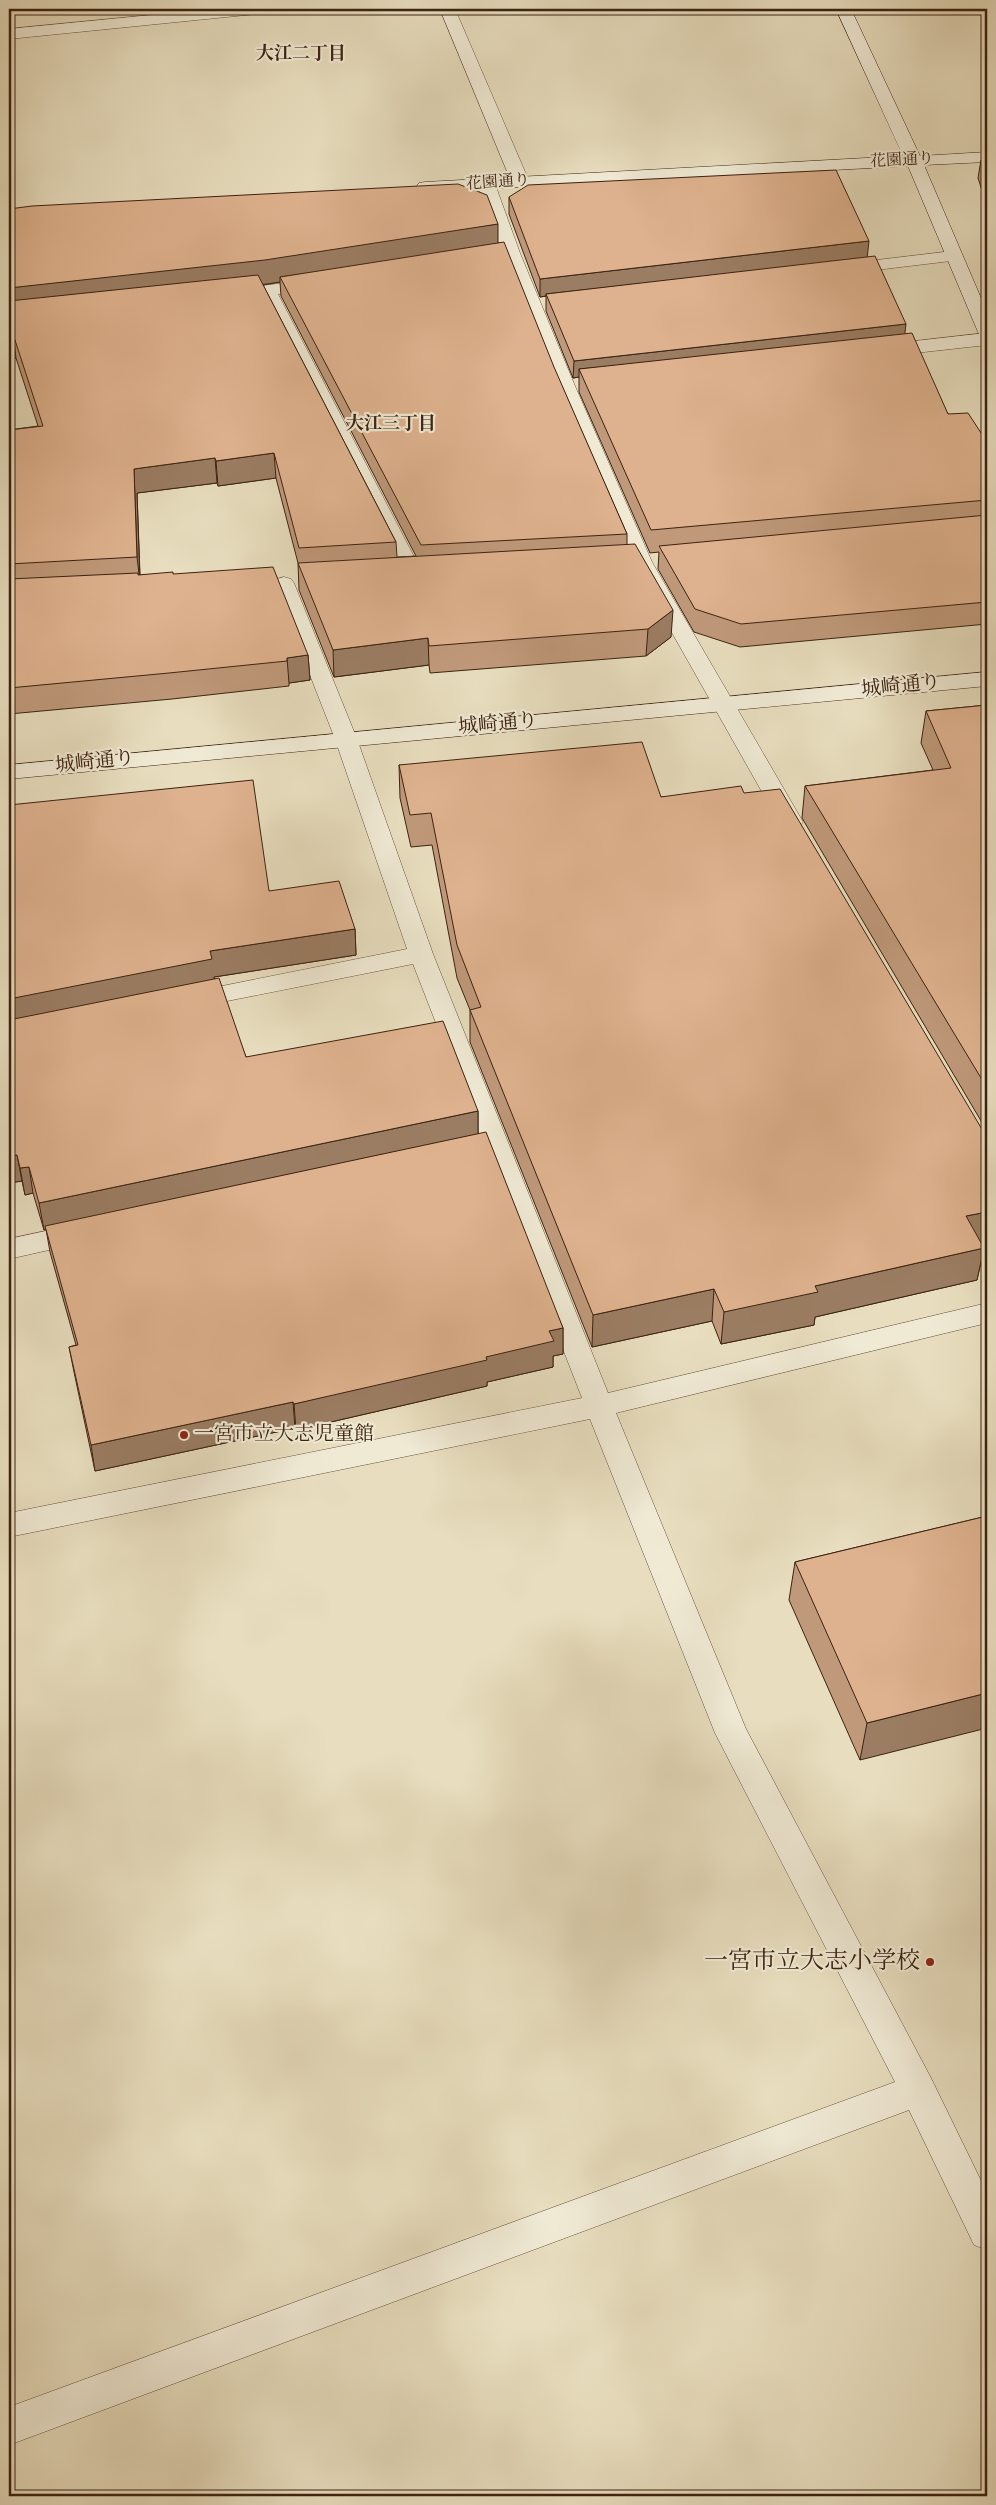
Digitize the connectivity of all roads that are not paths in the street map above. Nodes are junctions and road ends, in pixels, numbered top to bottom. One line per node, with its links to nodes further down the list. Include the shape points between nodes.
1 (256, 9): 4 (street)
2 (447, 9): 7 (street)
3 (843, 9): 6 (street)
4 (9, 34)
5 (987, 157): 6 (street, 花園通り)
6 (914, 161): 7 (street, 花園通り); 12 (street)
7 (520, 181): 8 (street, 花園通り)
8 (486, 184): 9 (street, 花園通り); 10 (street)
9 (407, 188)
10 (511, 253): 11 (street); 18 (street)
11 (492, 256)
12 (953, 256): 13 (street); 19 (street)
13 (826, 271)
14 (336, 281): 15 (street)
15 (267, 291): 16 (street); 24 (street)
16 (210, 297)
17 (552, 302): 18 (street)
18 (532, 305): 23 (street)
19 (987, 332)
20 (987, 339): 21 (street)
21 (860, 353)
22 (585, 384): 23 (street)
23 (565, 386): 27 (street, via 642,562)
24 (412, 574)
25 (260, 584): 28 (street, via 294,582)
26 (987, 679): 27 (street, 城崎通り)
27 (722, 705): 28 (street, 城崎通り); 30 (street)
28 (346, 739): 29 (street, 城崎通り); 31 (street)
29 (9, 772)
30 (802, 841)
31 (421, 954): 32 (street); 36 (street, via 486,1147)
32 (162, 1006)
33 (106, 1228): 34 (street)
34 (9, 1249)
35 (987, 1313): 36 (street)
36 (599, 1406): 37 (street); 38 (street, via 731,1733)
37 (9, 1525)
38 (918, 2090): 39 (street); 40 (street)
39 (987, 2232)
40 (9, 2426)

